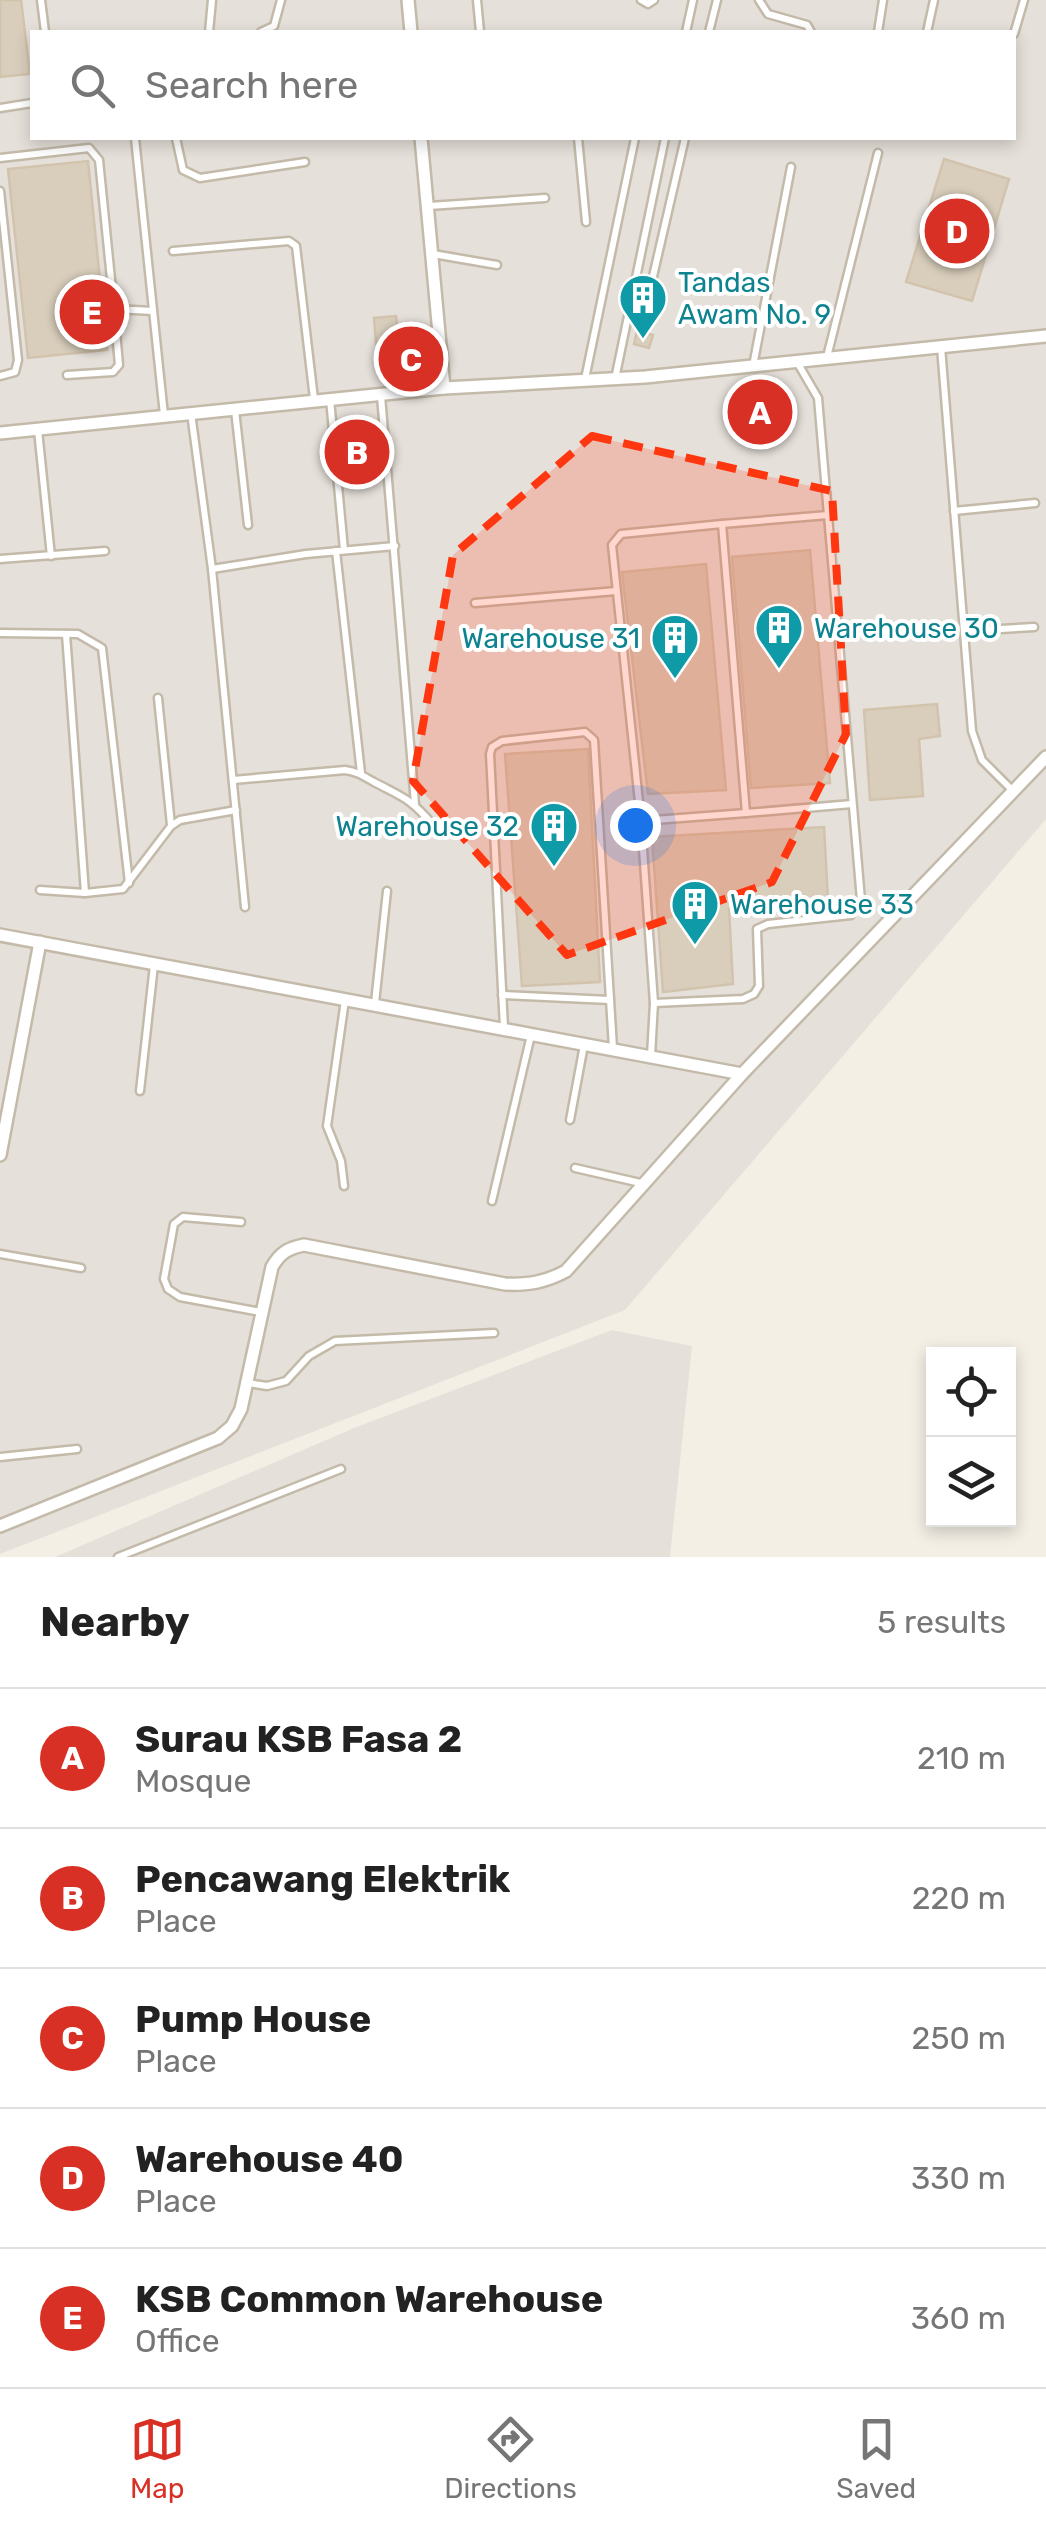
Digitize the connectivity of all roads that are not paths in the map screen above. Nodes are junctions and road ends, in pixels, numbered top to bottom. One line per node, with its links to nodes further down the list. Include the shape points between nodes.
1 (41, 0): 14 (lane)
2 (212, 0): 15 (lane)
3 (281, 0): 16 (lane, via 279,18)
4 (408, 0): 17 (street)
5 (477, 0): 18 (lane)
6 (641, 0): 7 (lane)
7 (654, 0)
8 (692, 0): 19 (lane)
9 (717, 0): 20 (lane)
10 (759, 0): 21 (lane, via 768,14)
11 (883, 0): 22 (lane)
12 (934, 0): 23 (lane)
13 (1024, 0): 24 (lane)
14 (45, 30)
15 (209, 30)
16 (265, 30)
17 (411, 30)
18 (480, 30)
19 (686, 30)
20 (710, 30)
21 (810, 30)
22 (878, 30)
23 (927, 30)
24 (1015, 30)
25 (30, 103): 26 (lane)
26 (0, 108)
27 (135, 140): 47 (lane)
28 (176, 140): 36 (lane, via 183,170 200,178)
29 (421, 140): 40 (street)
30 (578, 140): 41 (lane)
31 (635, 140): 56 (lane)
32 (664, 140): 45 (lane)
33 (685, 140): 45 (lane, via 651,285)
34 (878, 152): 50 (lane)
35 (0, 158): 46 (lane, via 95,151)
36 (305, 162)
37 (791, 166): 52 (lane)
38 (0, 191): 53 (lane, via 18,360 16,372)
39 (545, 198): 40 (lane)
40 (428, 206): 43 (street)
41 (586, 222)
42 (173, 252): 60 (lane, via 289,241 296,246)
43 (432, 254): 44 (lane); 57 (street)
44 (497, 265)
45 (630, 306): 55 (lane)
46 (114, 310): 47 (lane); 54 (lane, via 120,365 112,372)
47 (153, 311): 63 (lane)
48 (1046, 336): 49 (street)
49 (941, 347): 50 (street); 67 (lane)
50 (826, 359): 51 (street)
51 (797, 362): 52 (street); 68 (lane, via 818,398)
52 (752, 367): 55 (street)
53 (0, 376)
54 (67, 376)
55 (615, 378): 56 (street)
56 (584, 381): 57 (street)
57 (444, 388): 58 (street)
58 (380, 394): 59 (street); 71 (lane)
59 (330, 399): 60 (street); 73 (lane)
60 (314, 400): 61 (street)
61 (234, 408): 62 (street); 70 (lane)
62 (192, 413): 63 (street); 76 (lane)
63 (164, 416): 64 (street)
64 (38, 430): 65 (street); 74 (lane)
65 (0, 434)
66 (1035, 503): 67 (lane)
67 (954, 511): 80 (lane)
68 (828, 515): 69 (lane); 89 (lane)
69 (722, 524): 77 (lane, via 621,534 612,545); 91 (lane)
70 (248, 525)
71 (395, 546): 73 (lane); 88 (lane)
72 (105, 551): 74 (lane)
73 (340, 551): 76 (lane); 85 (lane)
74 (51, 556): 75 (lane)
75 (0, 559)
76 (212, 569): 86 (lane)
77 (616, 591): 78 (lane); 92 (lane)
78 (476, 602)
79 (1034, 626): 80 (lane)
80 (965, 631): 87 (lane, via 976,745)
81 (0, 633): 82 (lane)
82 (66, 634): 95 (lane, via 102,648); 98 (lane)
83 (158, 698): 94 (lane)
84 (1046, 757): 87 (street)
85 (360, 773): 86 (lane); 88 (lane)
86 (232, 780): 90 (lane)
87 (1015, 792): 113 (street)
88 (415, 804): 93 (lane)
89 (852, 804): 91 (lane); 106 (lane, via 861,900 851,915 757,930 759,986 743,999)
90 (236, 810): 94 (lane); 99 (lane)
91 (746, 813): 92 (lane)
92 (640, 821): 106 (lane)
93 (433, 825)
94 (171, 826): 95 (lane)
95 (130, 884): 98 (lane)
96 (40, 890): 98 (lane)
97 (387, 891): 107 (lane)
98 (85, 893)
99 (245, 908)
100 (0, 935): 101 (street)
101 (40, 942): 102 (street); 116 (street)
102 (154, 964): 104 (street); 114 (lane)
103 (502, 994): 105 (lane); 105 (lane, via 492,747 578,731 594,740); 108 (lane)
104 (345, 999): 107 (street); 119 (lane, via 327,1126)
105 (610, 1000): 111 (lane)
106 (654, 1002): 112 (lane)
107 (375, 1005): 108 (street)
108 (504, 1029): 109 (street)
109 (532, 1034): 110 (street); 120 (lane)
110 (584, 1044): 111 (street); 115 (lane)
111 (614, 1050): 112 (street)
112 (652, 1056): 113 (street)
113 (742, 1074): 118 (street)
114 (140, 1090)
115 (570, 1120)
116 (0, 1155)
117 (575, 1168): 118 (lane)
118 (646, 1184): 124 (street, via 584,1254 549,1280 505,1284 304,1244 279,1254)
119 (344, 1186)
120 (492, 1201)
121 (241, 1222): 124 (lane, via 182,1217 174,1224 164,1279 180,1297)
122 (0, 1254): 123 (lane)
123 (82, 1268)
124 (262, 1312): 126 (street)
125 (494, 1334): 126 (lane, via 335,1341 286,1381)
126 (247, 1383): 130 (street, via 242,1409 218,1438)
127 (77, 1449): 128 (lane)
128 (0, 1457)
129 (341, 1470): 131 (lane)
130 (0, 1526)
131 (118, 1557)

